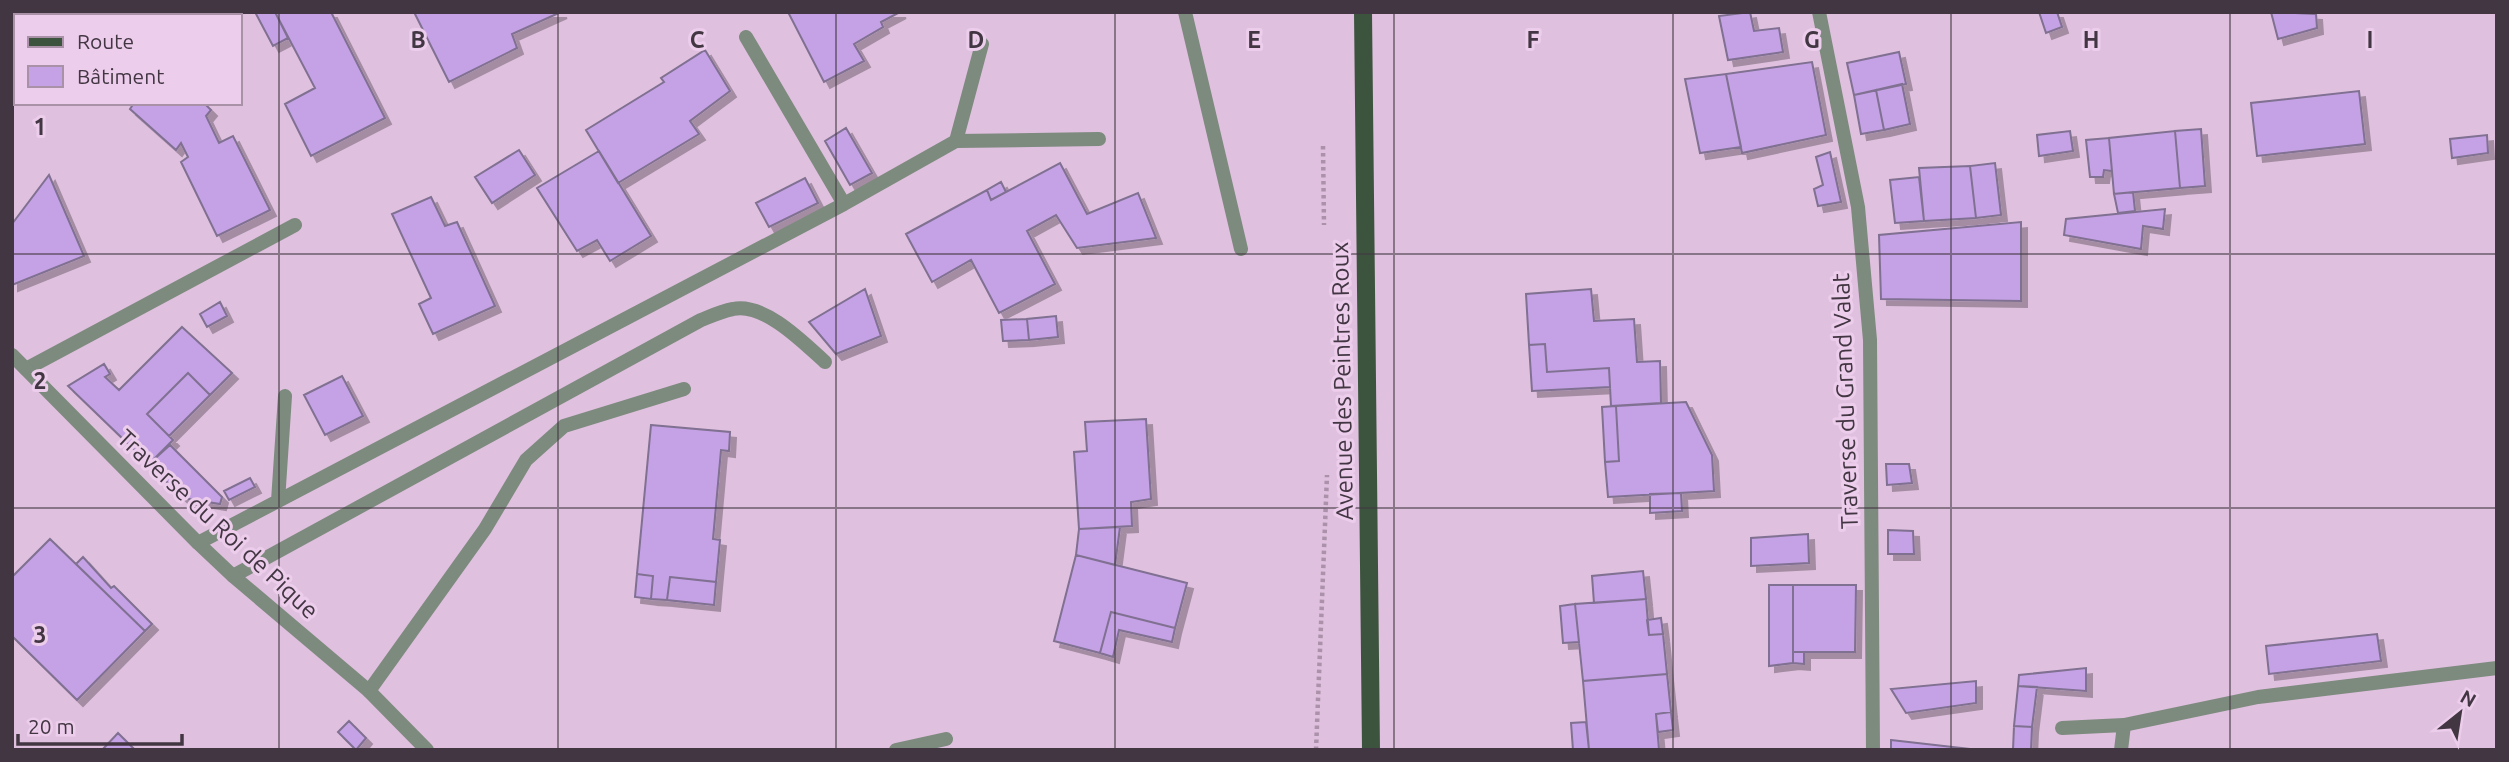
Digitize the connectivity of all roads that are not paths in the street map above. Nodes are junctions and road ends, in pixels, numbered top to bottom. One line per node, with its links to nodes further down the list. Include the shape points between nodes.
1 (1185, 12): 10 (street)
2 (1363, 12): 26 (main road, Avenue des Peintres Roux)
3 (1819, 12): 27 (street, Traverse du Grand Valat, via 1858,208 1870,340)
4 (746, 37): 8 (street)
5 (982, 44): 7 (street)
6 (1099, 139): 7 (street)
7 (956, 141): 8 (street)
8 (844, 204): 16 (street)
9 (295, 225): 13 (street)
10 (1241, 249)
11 (12, 355): 13 (street, Traverse du Roi de Pique)
12 (825, 362): 18 (street, via 765,314 735,308 701,320)
13 (26, 369): 17 (street, Traverse du Roi de Pique)
14 (684, 389): 20 (street, via 564,426 526,460 485,529)
15 (285, 396): 16 (street)
16 (278, 501): 17 (street)
17 (198, 543): 18 (street, Traverse du Roi de Pique)
18 (233, 576): 20 (street, Traverse du Roi de Pique)
19 (2497, 668): 21 (street, via 2258,697)
20 (369, 691): 24 (street, Traverse du Roi de Pique)
21 (2124, 725): 22 (street); 28 (street)
22 (2063, 728)
23 (946, 739): 25 (street)
24 (427, 750)
25 (896, 750)
26 (1371, 750)
27 (1873, 750)
28 (2121, 750)

